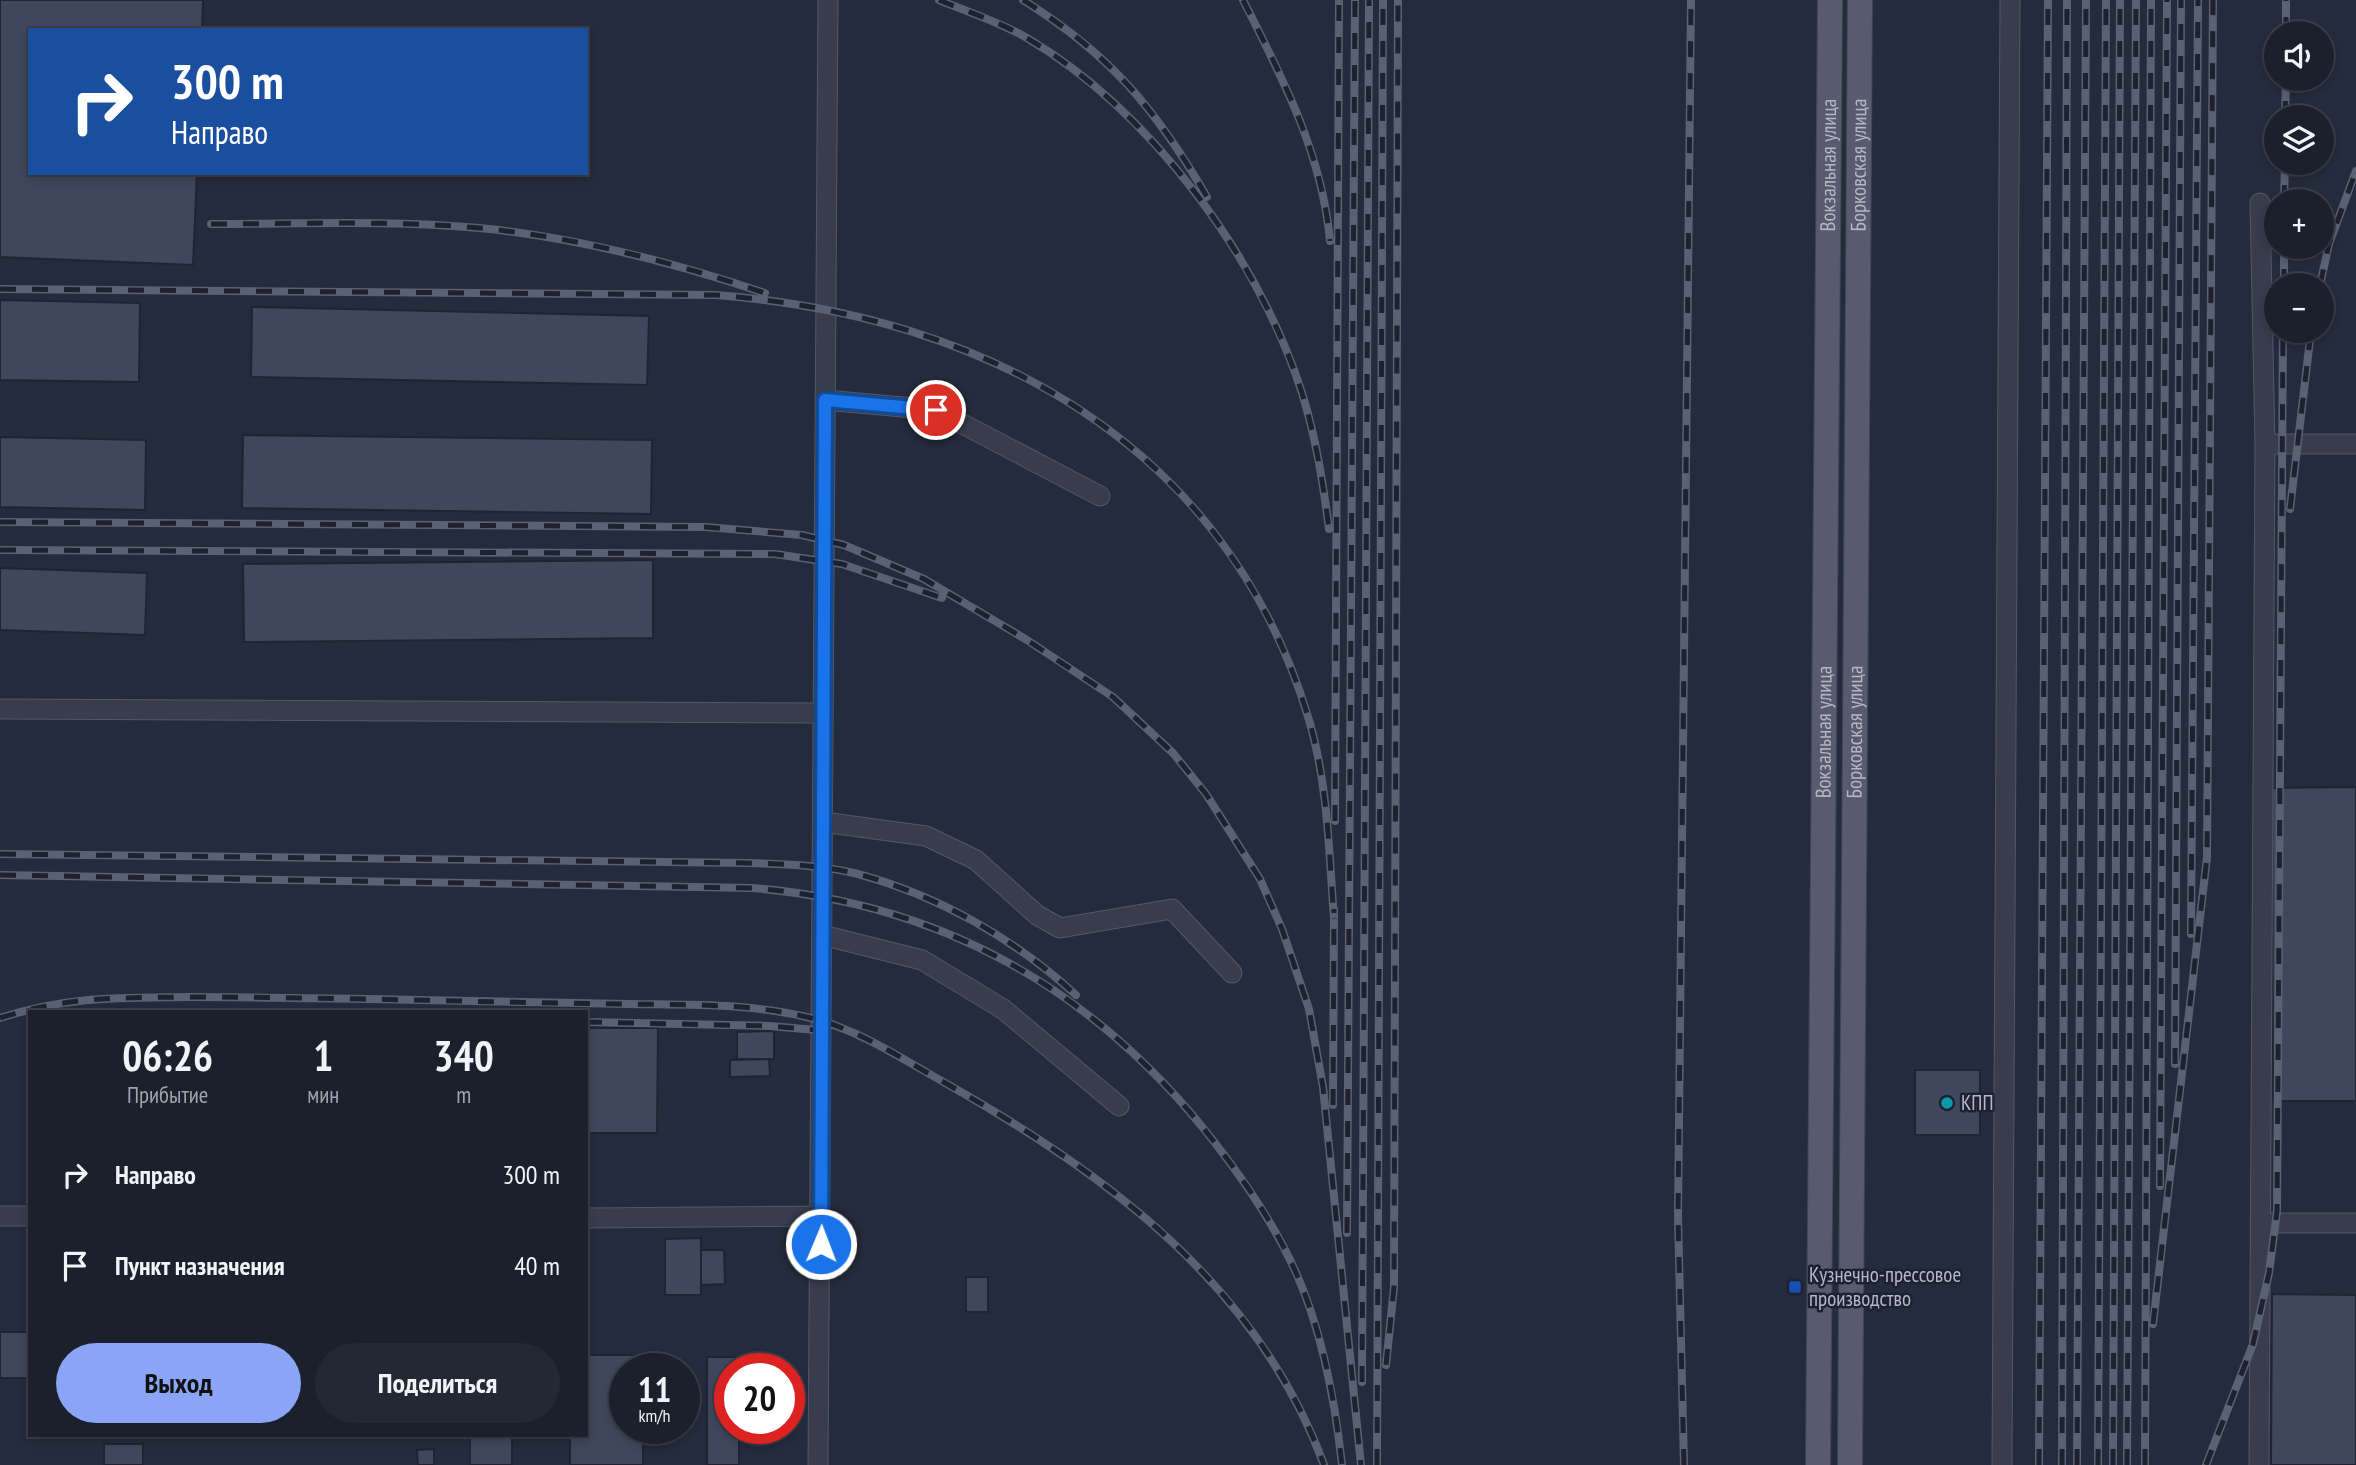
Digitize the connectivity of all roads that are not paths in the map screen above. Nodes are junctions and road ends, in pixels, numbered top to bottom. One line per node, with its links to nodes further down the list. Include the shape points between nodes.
1 (828, 0): 6 (lane)
2 (1830, 0): 23 (main road, Вокзальная улица)
3 (1860, 0): 24 (main road, Борковская улица)
4 (2010, 0): 25 (lane)
5 (2260, 203): 7 (lane)
6 (825, 400): 9 (lane, via 936,410); 11 (lane)
7 (2265, 444): 8 (lane); 20 (lane)
8 (2356, 444)
9 (1100, 496)
10 (0, 709): 11 (lane)
11 (823, 713): 12 (lane)
12 (823, 822): 13 (lane); 14 (lane, via 926,836 976,860 1037,915 1060,928 1172,909)
13 (822, 935): 15 (lane, via 922,960 1003,1009); 18 (lane)
14 (1233, 973)
15 (1119, 1106)
16 (0, 1216): 17 (lane)
17 (28, 1216)
18 (821, 1216): 19 (lane); 22 (lane)
19 (588, 1218)
20 (2260, 1223): 21 (lane); 26 (lane)
21 (2356, 1223)
22 (818, 1465)
23 (1818, 1465)
24 (1850, 1465)
25 (2002, 1465)
26 (2259, 1465)

